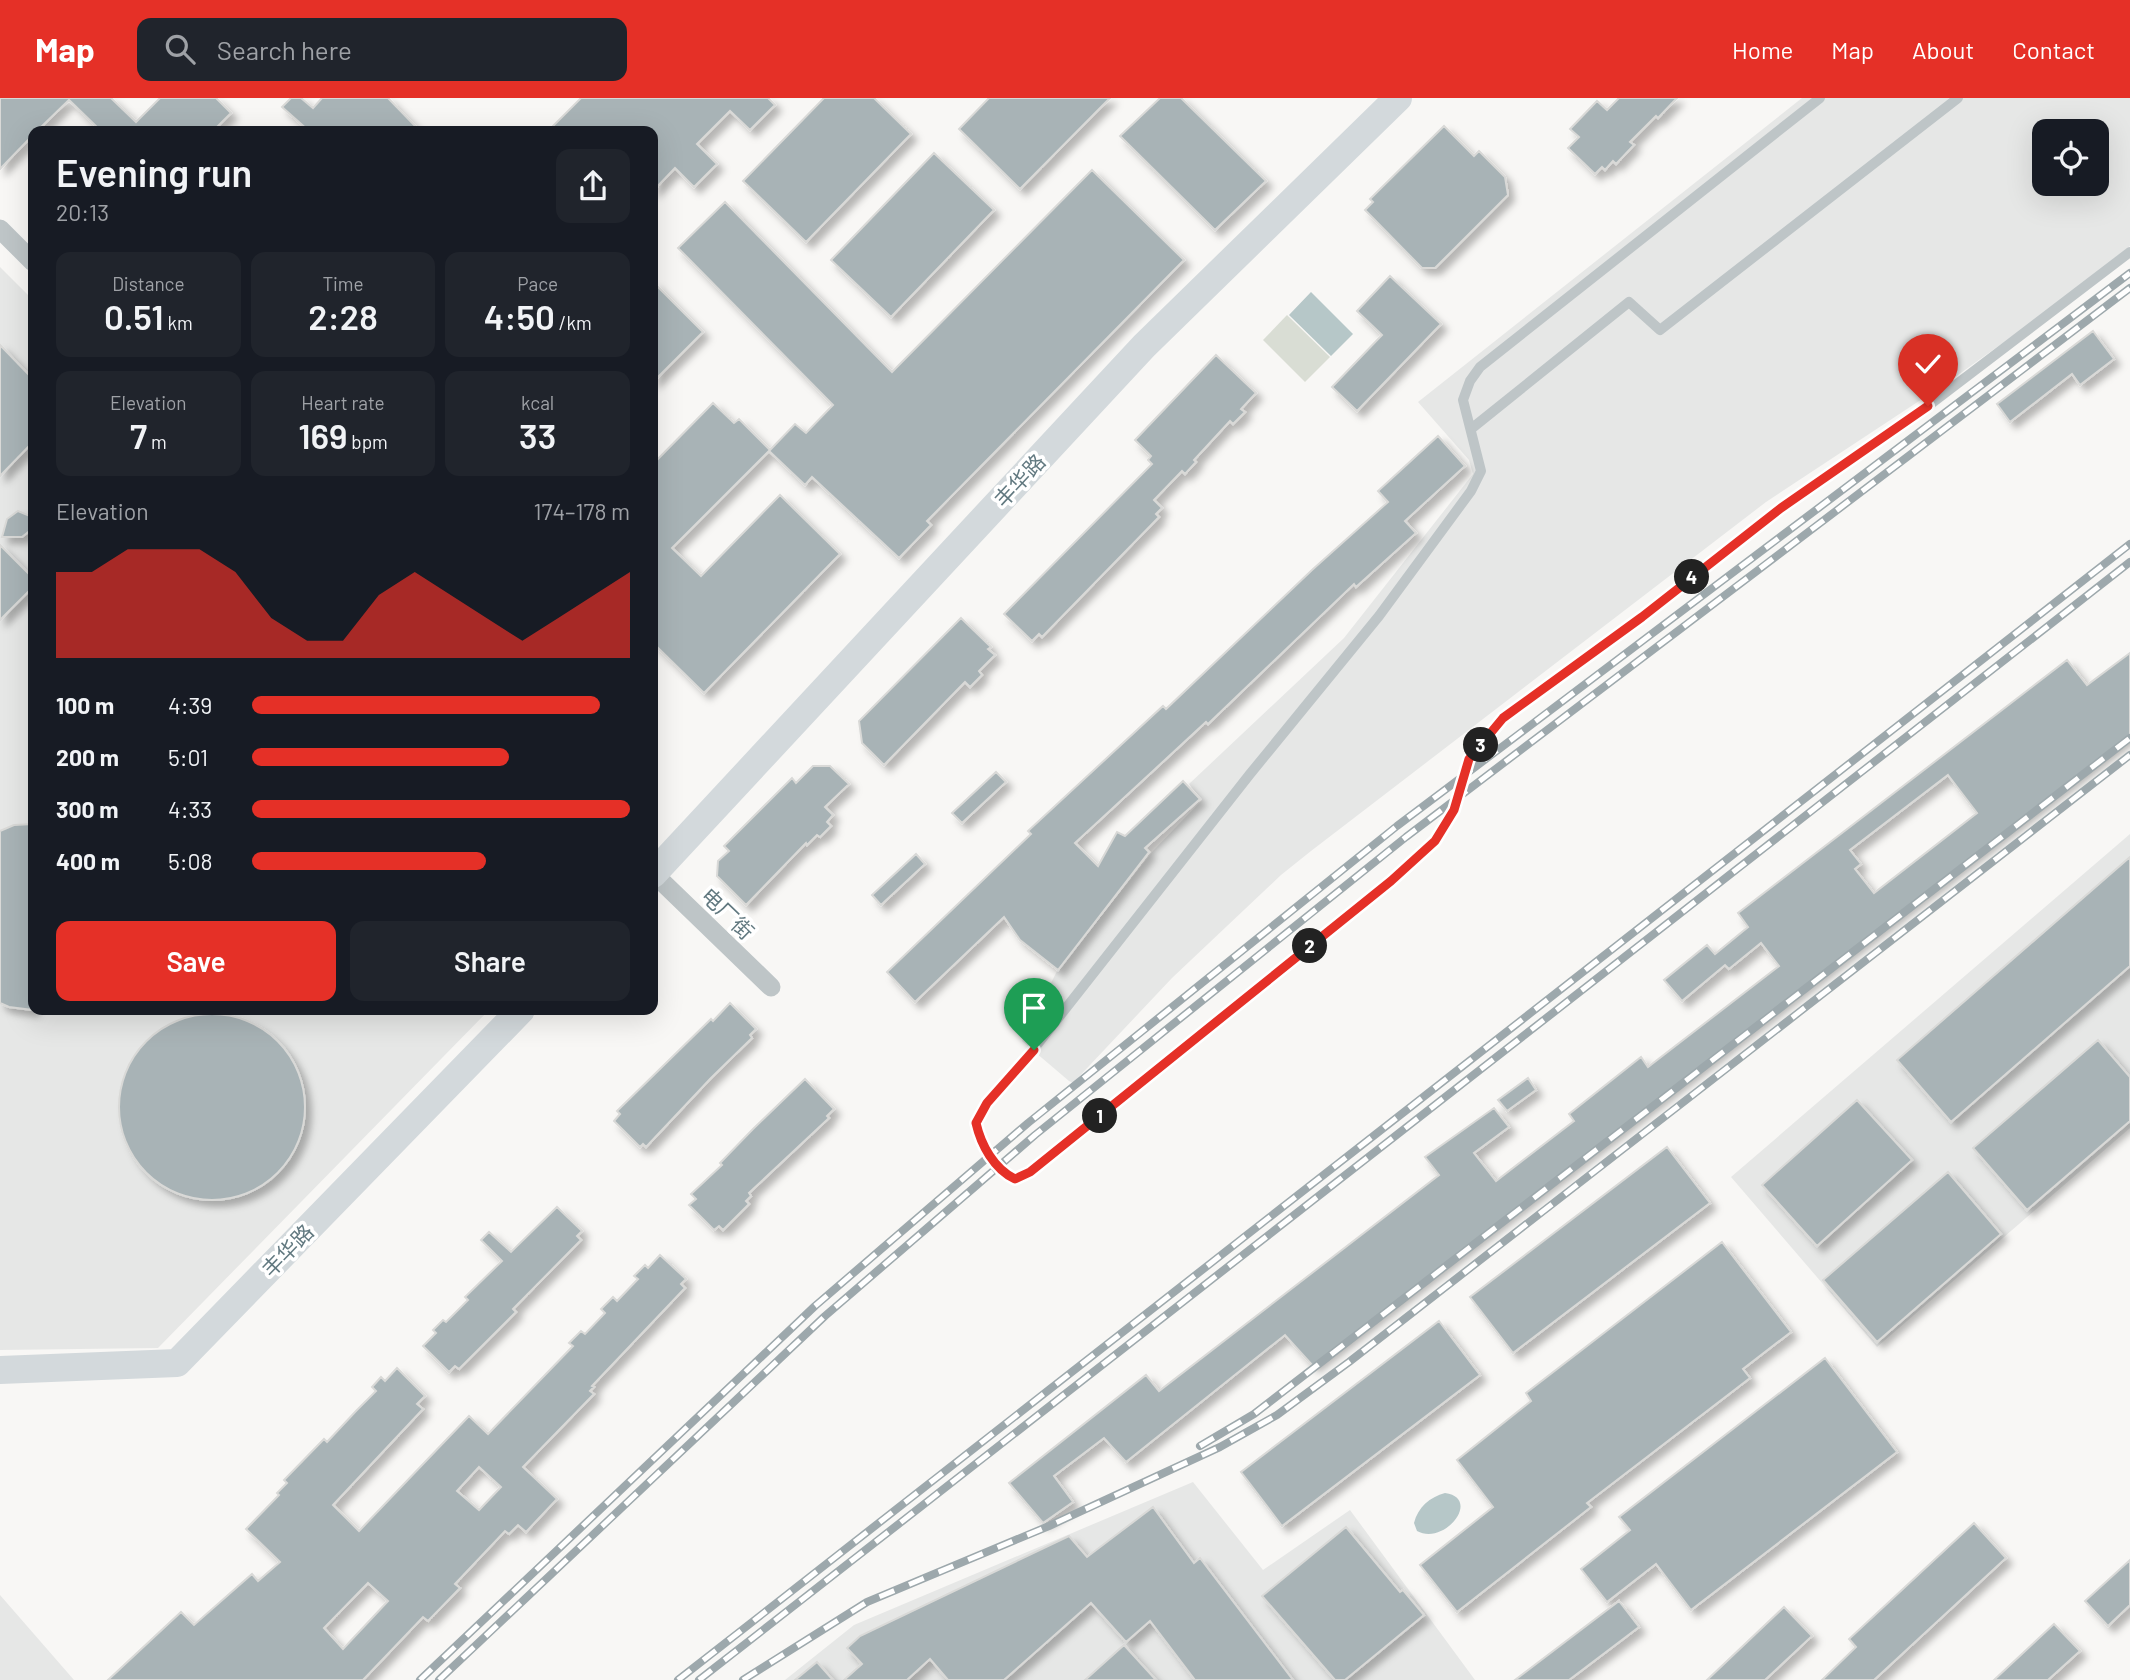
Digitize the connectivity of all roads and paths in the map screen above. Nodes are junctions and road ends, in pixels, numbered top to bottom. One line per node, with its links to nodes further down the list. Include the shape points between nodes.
1 (1398, 98): 8 (street, 丰华路, via 1144,346)
2 (1820, 98): 7 (lane, via 1480,368 1463,400)
3 (1958, 98): 7 (lane, via 1660,330 1629,302)
4 (0, 229): 6 (street)
5 (2130, 252): 7 (lane, via 1503,718 1469,759 1454,810 1435,841 1391,881 1030,1172 1015,1179 1002,1173 980,1140 976,1123 987,1103 1379,616 1471,491 1482,471)
6 (28, 257)
7 (1471, 429)
8 (658, 869)
9 (658, 879): 10 (street, 电厂街)
10 (771, 987)
11 (516, 1015): 12 (street, 丰华路, via 177,1363)
12 (0, 1370)

